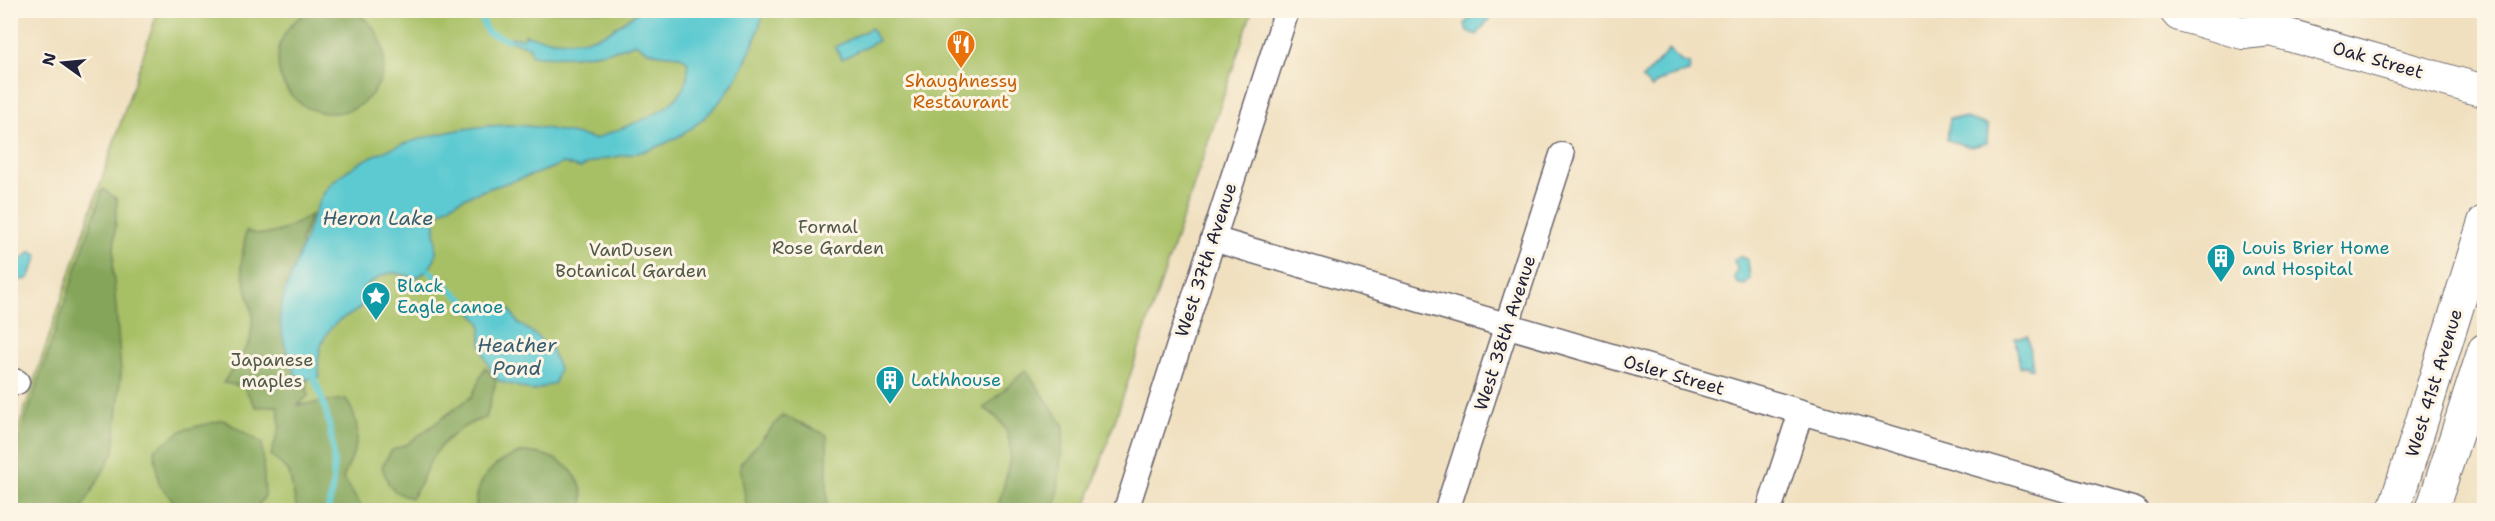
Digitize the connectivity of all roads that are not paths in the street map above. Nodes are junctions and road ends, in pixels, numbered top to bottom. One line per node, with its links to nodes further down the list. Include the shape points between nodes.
1 (1287, 10): 7 (street, West 37th Avenue)
2 (2175, 10): 3 (main road, Oak Street, via 2179,15 2243,33)
3 (2260, 20): 4 (main road, Oak Street)
4 (2484, 91)
5 (1562, 155): 8 (street, West 38th Avenue)
6 (2484, 222): 16 (main road, West 41st Avenue)
7 (1213, 239): 8 (street, Osler Street); 12 (street, West 37th Avenue)
8 (1507, 326): 10 (street, Osler Street); 13 (street, West 38th Avenue)
9 (2484, 351): 17 (main road, West 41st Avenue)
10 (1801, 412): 11 (street, Osler Street); 14 (street)
11 (2087, 504): 15 (street, Osler Street)
12 (1126, 510)
13 (1447, 510)
14 (1769, 510)
15 (2135, 510)
16 (2394, 510)
17 (2432, 510)

